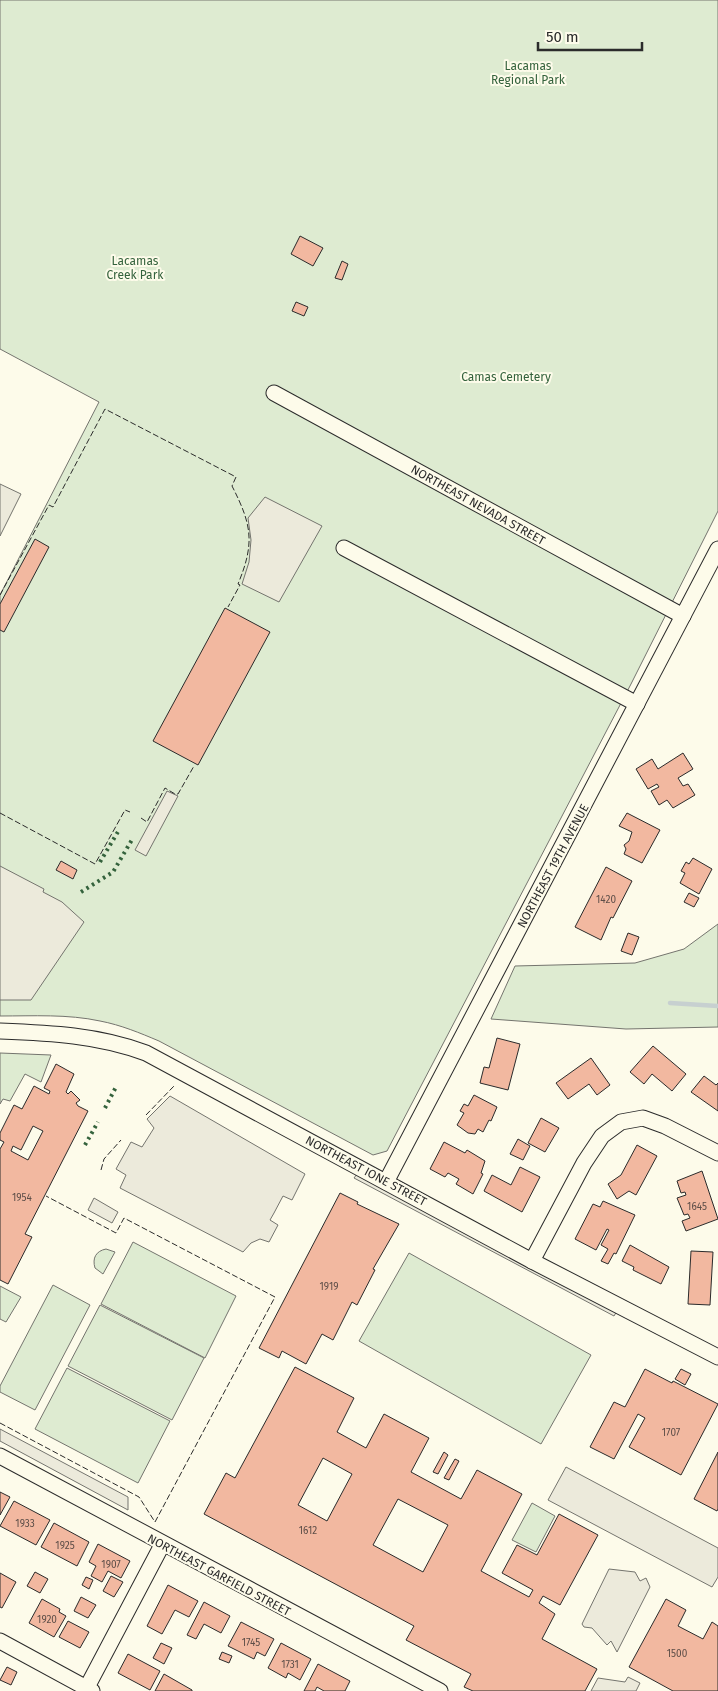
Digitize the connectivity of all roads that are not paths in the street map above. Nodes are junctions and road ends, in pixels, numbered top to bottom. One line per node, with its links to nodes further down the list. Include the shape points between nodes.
1 (274, 393): 4 (street, NORTHEAST NEVADA STREET)
2 (344, 548): 5 (street)
3 (718, 549): 4 (street, NORTHEAST 19TH AVENUE)
4 (683, 616): 5 (street, NORTHEAST 19TH AVENUE)
5 (637, 704): 8 (street, NORTHEAST 19TH AVENUE)
6 (0, 1031): 8 (street, NORTHEAST IONE STREET, via 88,1036 118,1042 146,1053)
7 (718, 1153): 9 (street, via 644,1118 621,1122 602,1136 584,1163)
8 (386, 1182): 9 (street, NORTHEAST IONE STREET)
9 (532, 1261): 10 (street, NORTHEAST IONE STREET)
10 (718, 1357)
11 (0, 1456): 12 (street, NORTHEAST GARFIELD STREET)
12 (162, 1545): 14 (street); 15 (street, NORTHEAST GARFIELD STREET)
13 (0, 1641): 14 (street)
14 (88, 1690)
15 (440, 1691)

